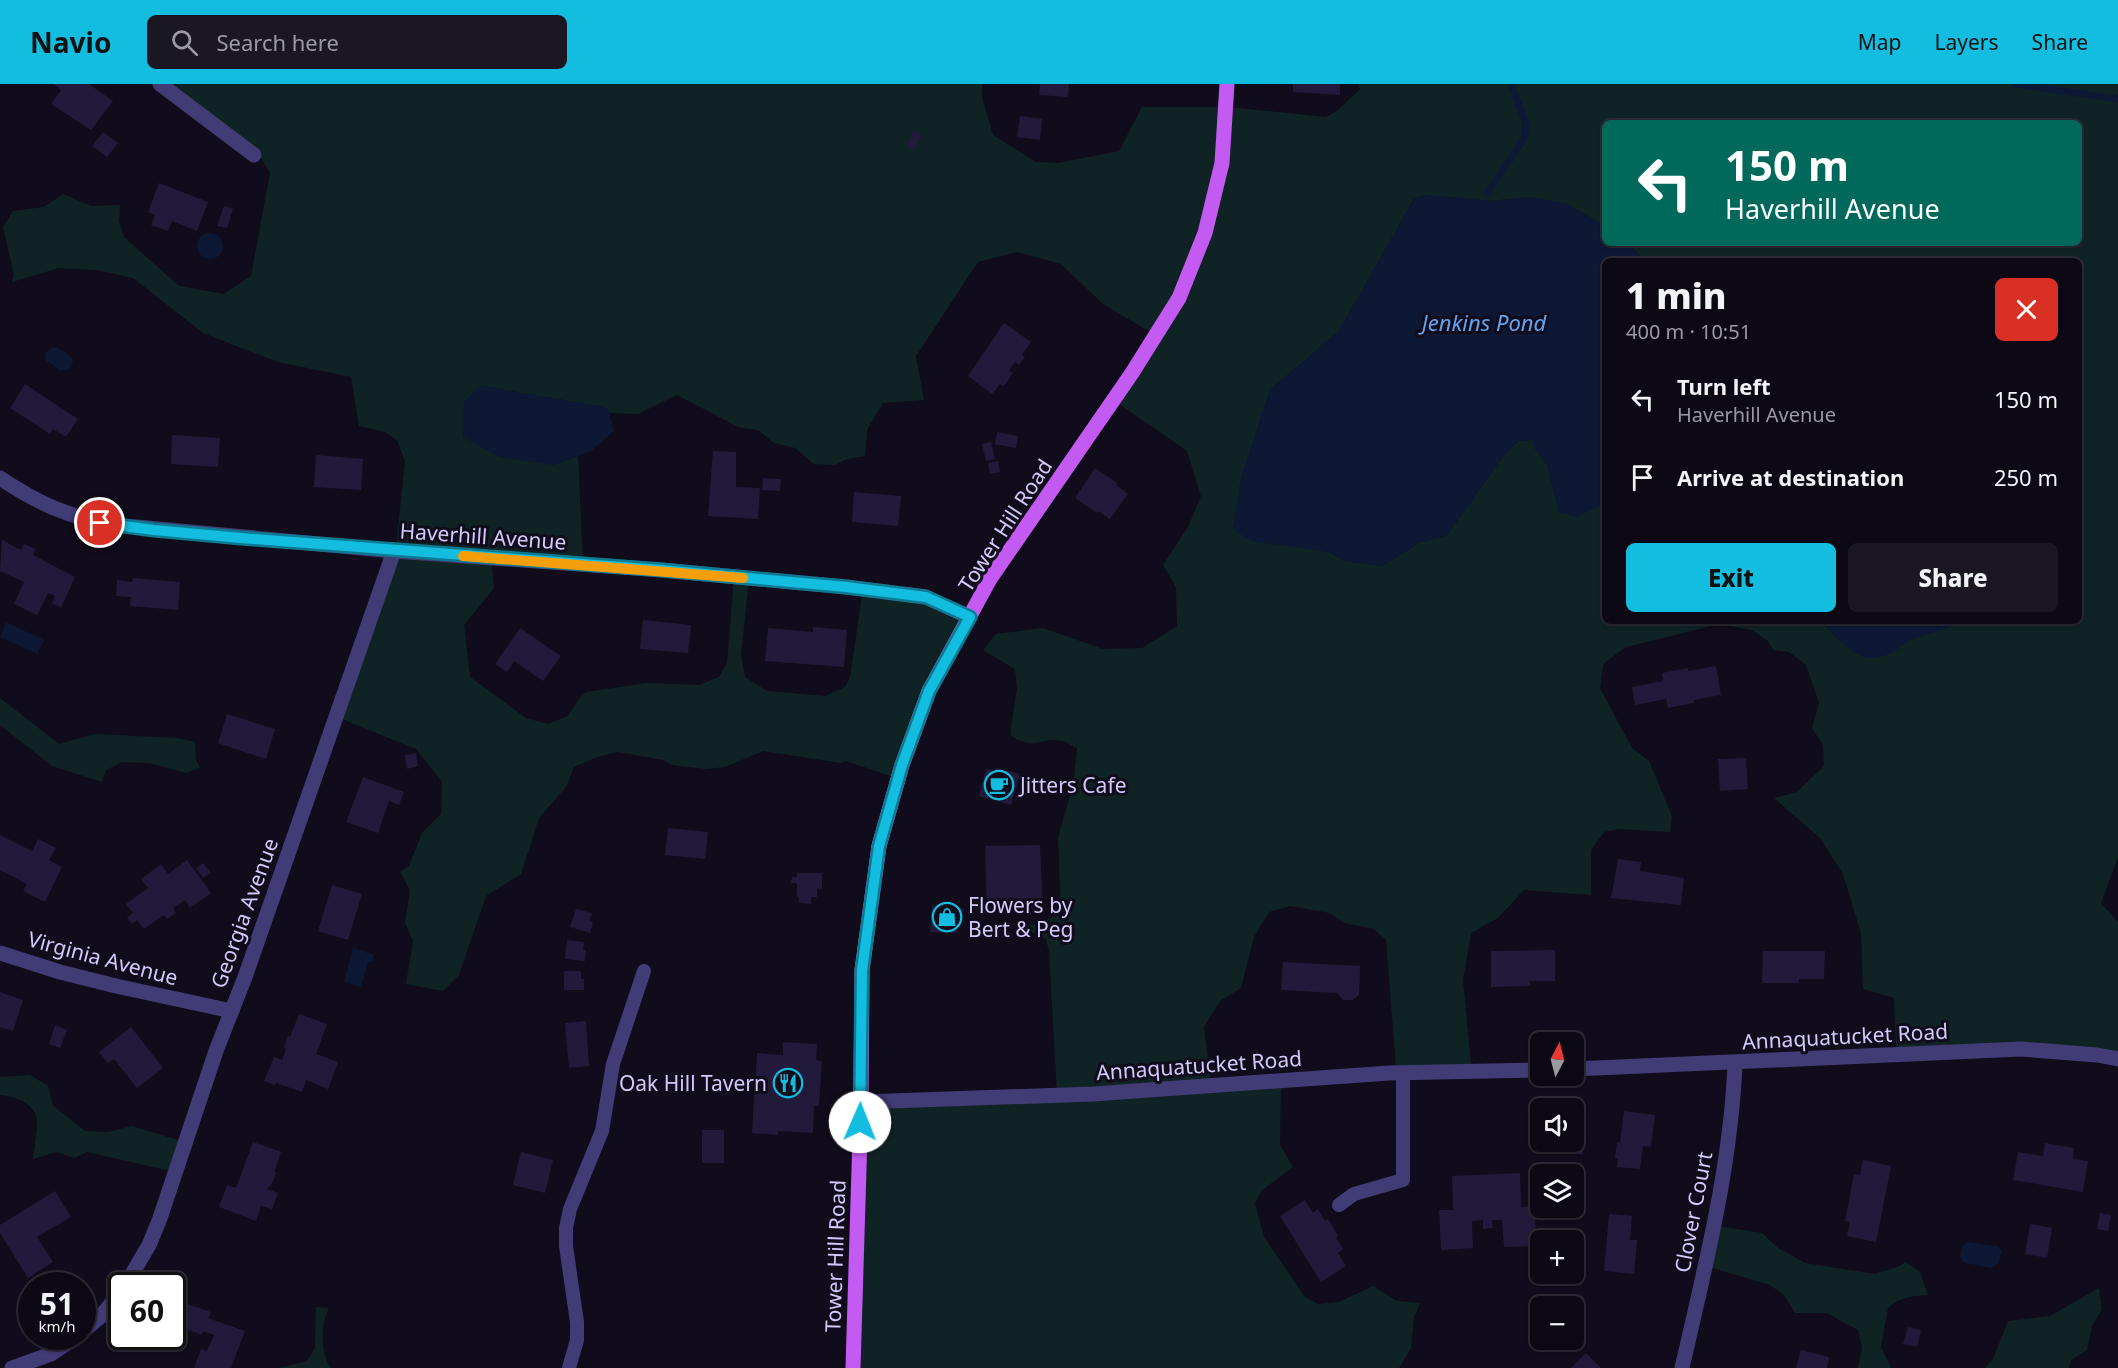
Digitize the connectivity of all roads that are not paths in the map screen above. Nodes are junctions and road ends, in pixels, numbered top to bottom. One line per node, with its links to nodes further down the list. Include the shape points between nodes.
1 (160, 84): 3 (street)
2 (1227, 84): 6 (main road, Tower Hill Road, via 1222,163 1205,233 1179,298 990,579)
3 (254, 155)
4 (0, 478): 5 (street, Haverhill Avenue, via 56,511 86,520 154,530)
5 (394, 551): 6 (street, Haverhill Avenue, via 846,587 926,597); 9 (street, Georgia Avenue)
6 (970, 617): 15 (main road, Tower Hill Road, via 929,691 879,846 862,970)
7 (0, 953): 9 (street, Virginia Avenue, via 82,978)
8 (644, 971): 22 (lane, via 613,1064 602,1131 566,1228 577,1322 577,1340)
9 (232, 1011): 17 (street, Georgia Avenue, via 159,1221)
10 (2118, 1059): 11 (street, Annaquatucket Road, via 2021,1049)
11 (1735, 1063): 12 (street, Annaquatucket Road); 24 (street, Clover Court, via 1733,1106 1715,1226)
12 (1584, 1069)
13 (1530, 1070): 14 (street, Annaquatucket Road)
14 (1403, 1072): 15 (street, Annaquatucket Road, via 1093,1094); 16 (lane, via 1402,1180 1354,1194)
15 (861, 1102): 23 (main road, Tower Hill Road)
16 (1339, 1205)
17 (133, 1272)
18 (108, 1308): 19 (street)
19 (96, 1320)
20 (57, 1350): 21 (street)
21 (12, 1368)
22 (569, 1368)
23 (852, 1368)
24 (1682, 1368)

